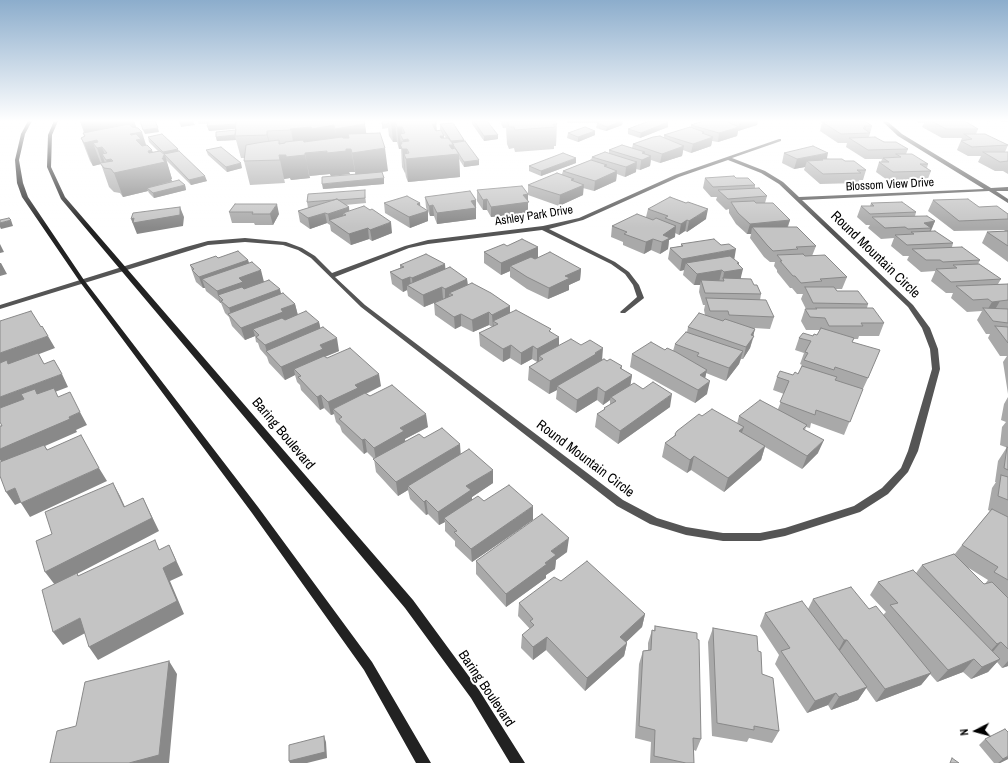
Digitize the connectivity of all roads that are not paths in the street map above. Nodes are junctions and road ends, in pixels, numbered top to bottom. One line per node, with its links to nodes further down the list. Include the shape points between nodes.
1 (18, 157): 13 (main road, via 20,183 25,197)
2 (48, 157): 11 (main road, Baring Boulevard, via 54,183 63,198)
3 (732, 157): 5 (street, Ashley Park Drive)
4 (935, 157): 7 (street)
5 (728, 158): 8 (street, Round Mountain Circle, via 774,178); 10 (street, Ashley Park Drive, via 677,176 581,220)
6 (1008, 189): 7 (street, Blossom View Drive)
7 (990, 190): 8 (street, Blossom View Drive); 9 (street)
8 (798, 199): 12 (street, Round Mountain Circle, via 911,306 926,328 934,349 936,369 913,452 905,470 885,491 857,509 785,532 723,537 686,531 654,521 620,503 363,306)
9 (1008, 201)
10 (543, 228): 12 (street, Ashley Park Drive, via 428,242 407,247); 15 (street, via 613,263 627,273 636,285 640,298)
11 (123, 268): 12 (street, Round Mountain Circle, via 208,243 251,240 284,243 300,249 314,257); 13 (street, Round Mountain Circle); 17 (main road, Baring Boulevard, via 409,604 475,694)
12 (331, 276)
13 (82, 281): 14 (street, Round Mountain Circle); 16 (main road, via 255,510 368,666)
14 (0, 307)
15 (623, 312)
16 (424, 763)
17 (518, 763)

